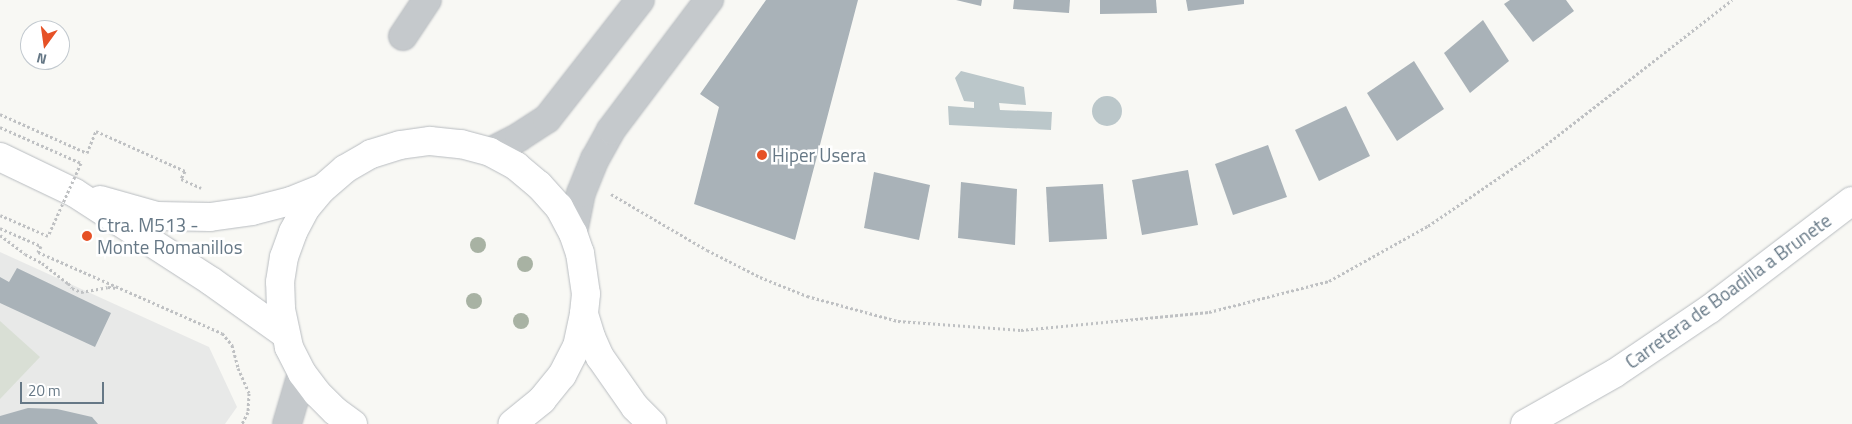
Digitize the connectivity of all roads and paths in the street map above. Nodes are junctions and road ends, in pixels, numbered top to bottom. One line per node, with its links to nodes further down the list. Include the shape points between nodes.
1 (427, 0): 5 (street)
2 (640, 0): 8 (street, via 547,119)
3 (709, 0): 17 (street, via 611,130 581,193)
4 (1732, 0): 13 (path, via 1538,151 1428,226 1329,281 1209,312 1021,330 898,321 807,296 760,277)
5 (403, 36)
6 (0, 114): 11 (path, via 87,153 96,131 185,171 181,179)
7 (0, 127): 15 (path, bridge, via 81,163 48,236)
8 (490, 152): 10 (main road, via 461,144 430,141 400,145 371,154 345,169); 17 (main road, via 516,166 539,185 558,207)
9 (0, 157): 12 (main road)
10 (322, 189): 12 (main road, via 252,211 210,217 157,216); 21 (main road, via 305,209 284,257 280,282)
11 (207, 191)
12 (75, 193): 21 (main road, via 211,281)
13 (610, 193)
14 (1852, 201): 28 (main road, Carretera de Boadilla a Brunete, via 1710,309 1615,373)
15 (0, 215)
16 (0, 228): 19 (path, via 41,246 38,252)
17 (573, 233): 20 (main road, via 584,273)
18 (0, 235): 19 (path, via 72,288 81,292)
19 (117, 288): 23 (path, via 222,333 232,346 249,393 248,412)
20 (584, 314): 26 (main road, via 576,346 562,375 542,400); 27 (main road, via 600,357 634,407)
21 (285, 334): 22 (main road)
22 (302, 373): 24 (street); 25 (main road, via 335,411)
23 (242, 424)
24 (287, 424)
25 (354, 424)
26 (512, 424)
27 (652, 424)
28 (1525, 424)

